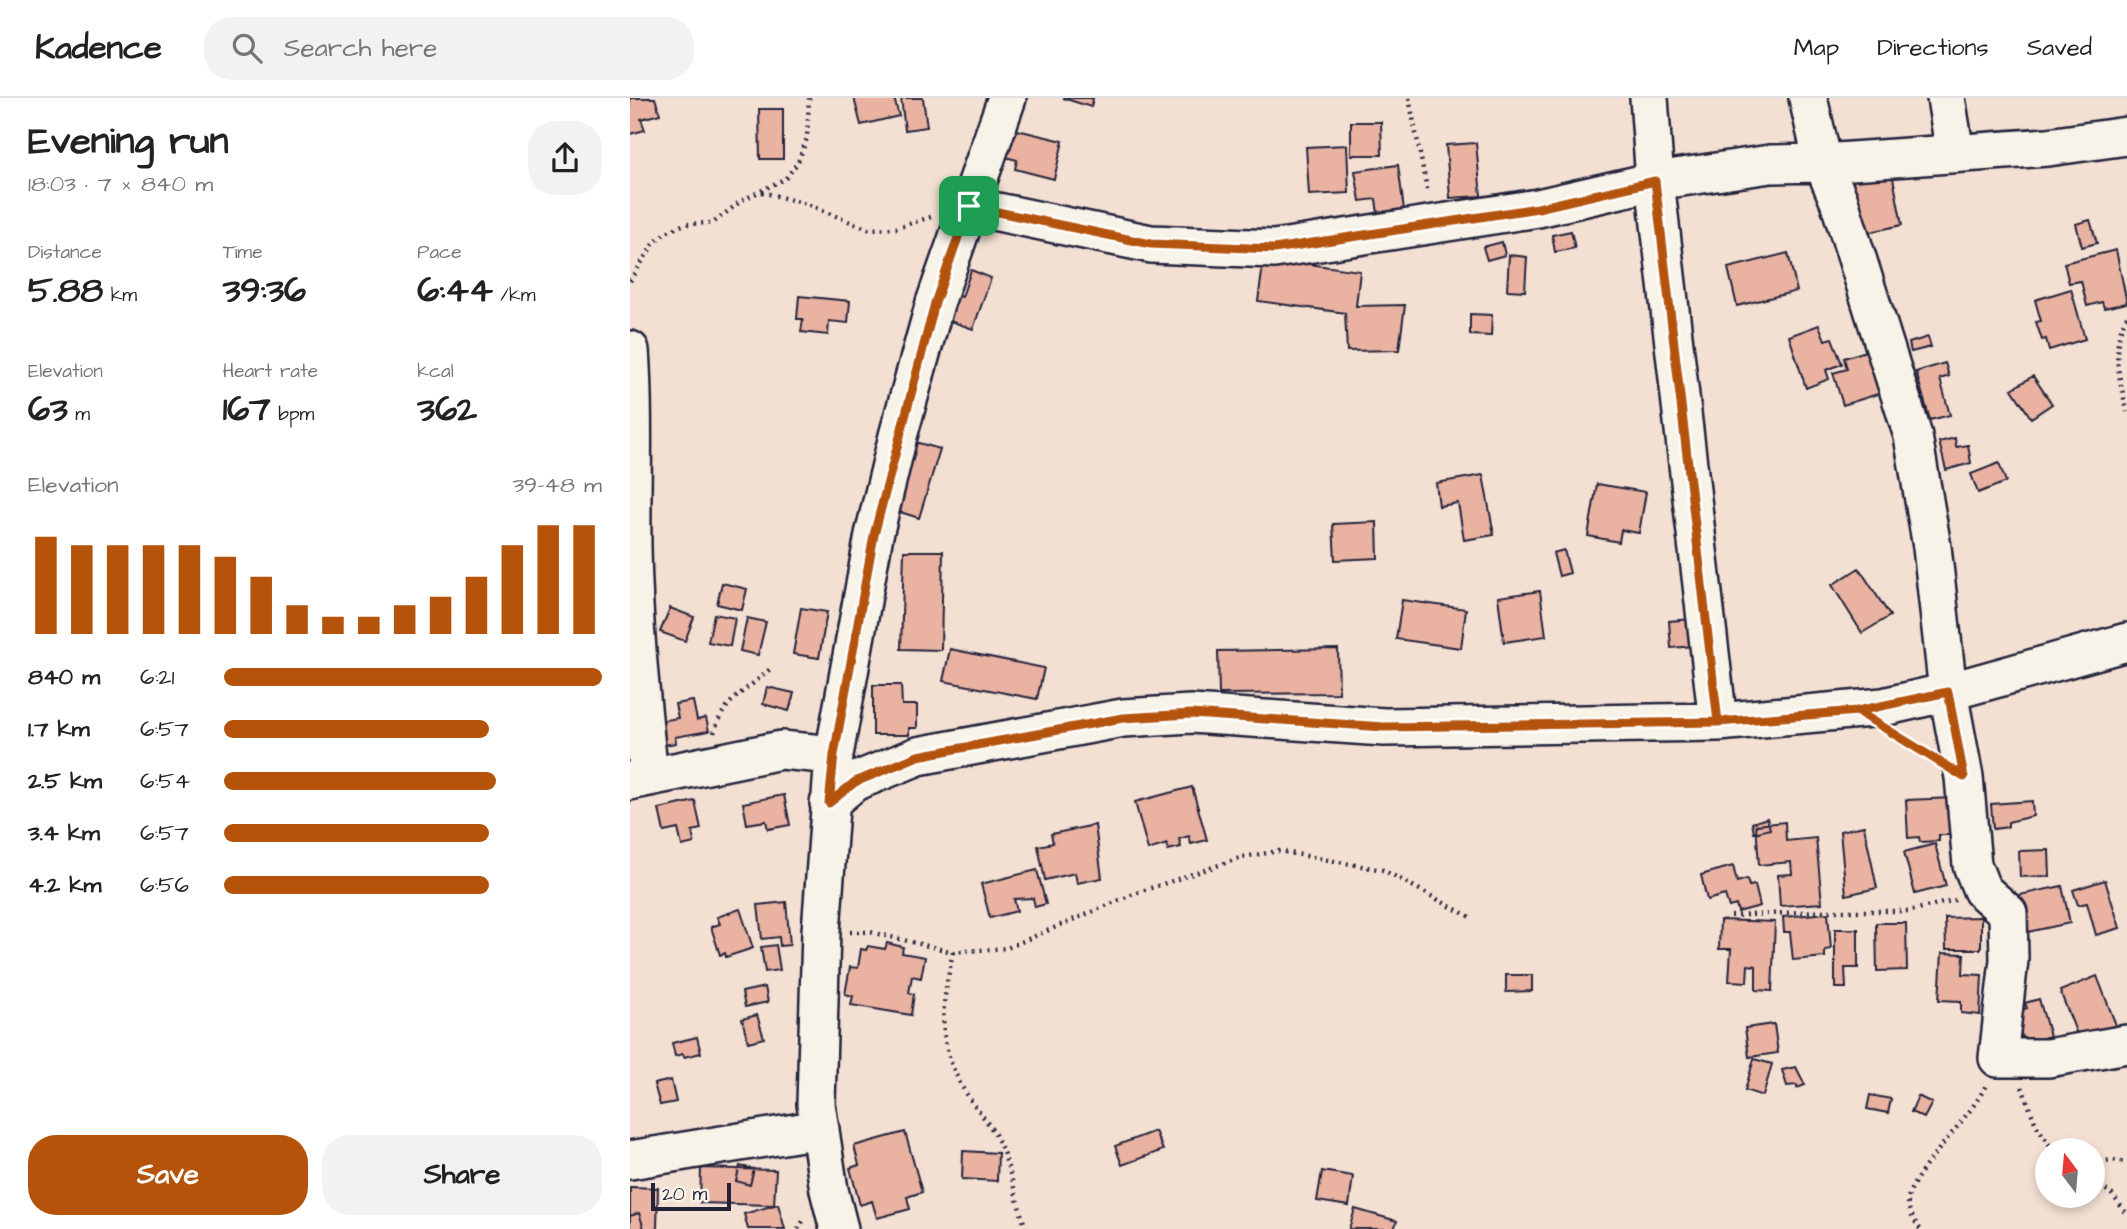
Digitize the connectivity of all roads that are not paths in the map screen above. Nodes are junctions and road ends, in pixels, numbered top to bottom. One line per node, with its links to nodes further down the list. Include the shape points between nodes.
1 (1007, 98): 9 (street)
2 (1649, 98): 8 (street)
3 (1808, 98): 7 (street)
4 (1945, 98): 6 (street)
5 (2127, 136): 6 (street)
6 (1955, 153): 7 (street)
7 (1823, 163): 8 (street, via 1770,164); 12 (street, via 1913,436 1932,547)
8 (1655, 181): 9 (street, via 1538,208 1274,249 1151,244); 13 (street)
9 (969, 206): 14 (street, via 935,303 886,486)
10 (630, 350): 15 (street)
11 (2127, 642): 12 (street)
12 (1948, 692): 13 (street, via 1857,711); 17 (street, via 1964,777 1972,865 1982,890 2008,913 2005,1059 2048,1058)
13 (1718, 722): 16 (street, via 1384,727 1191,714 1123,718 918,756 855,782)
14 (834, 755): 15 (street, via 781,750); 16 (street)
15 (639, 779)
16 (829, 803): 18 (street, via 816,1073)
17 (2127, 1044)
18 (820, 1129): 19 (street); 20 (street)
19 (630, 1160)
20 (839, 1229)

